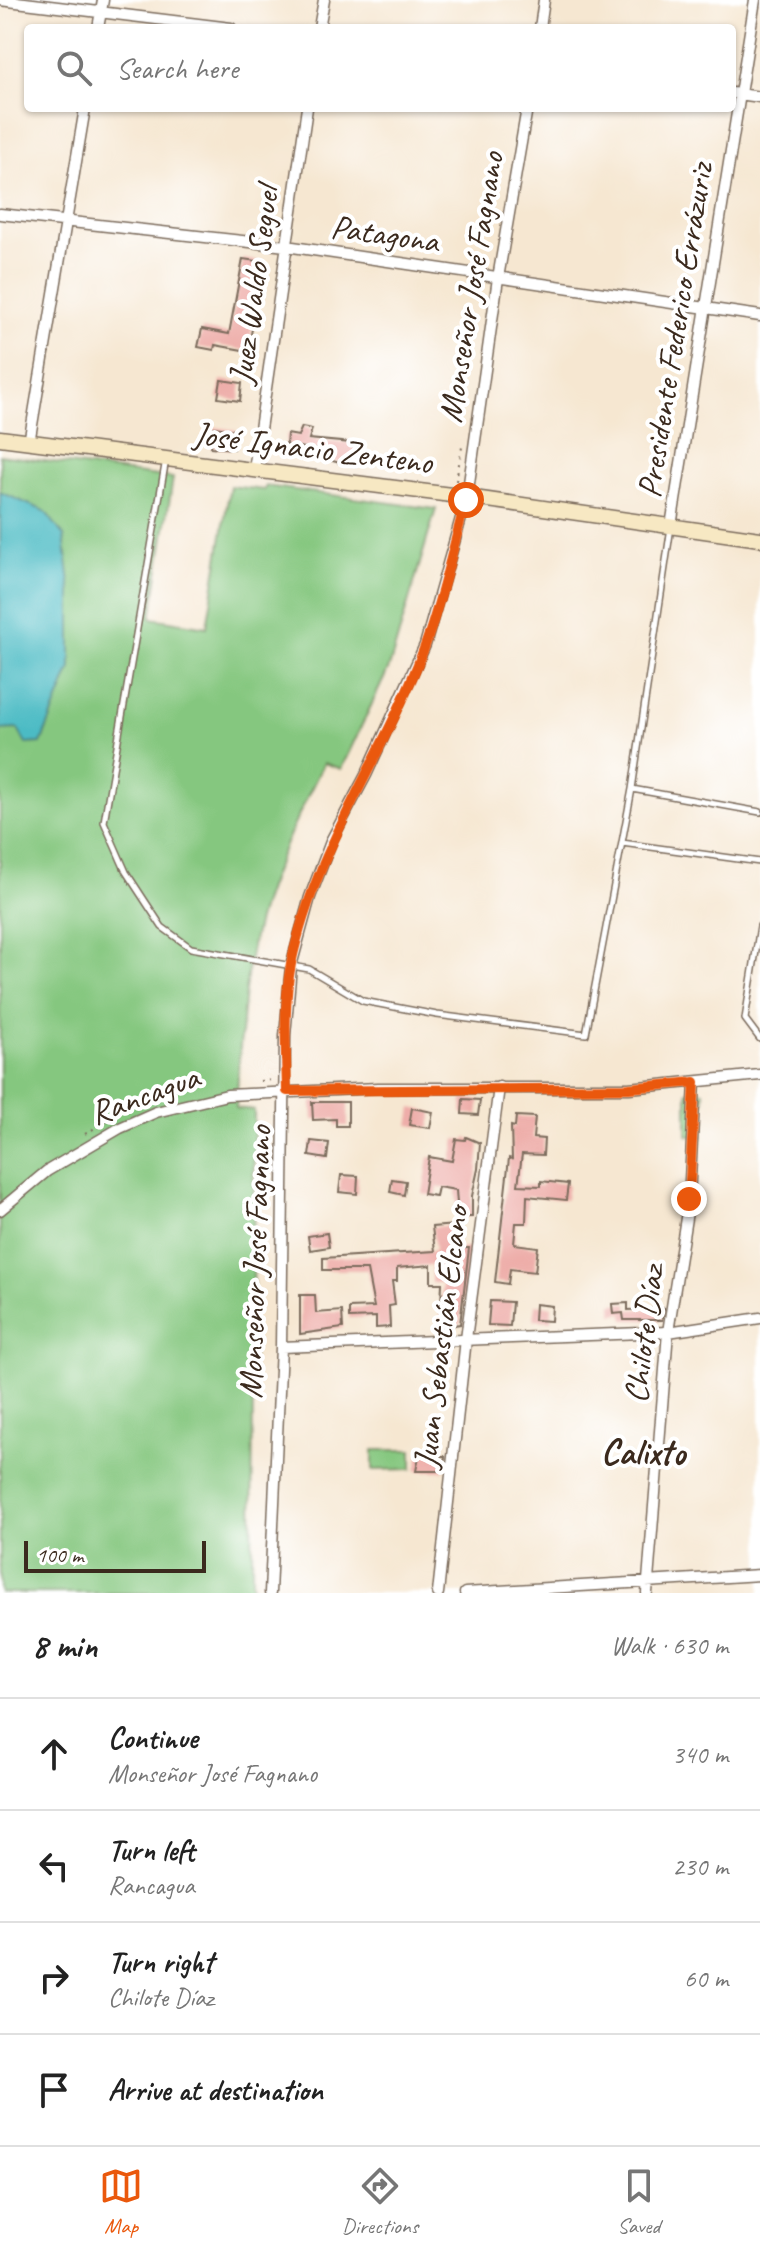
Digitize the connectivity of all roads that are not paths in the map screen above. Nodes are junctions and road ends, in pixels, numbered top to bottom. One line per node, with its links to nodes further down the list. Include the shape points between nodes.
1 (0, 0): 5 (street)
2 (324, 0): 7 (street)
3 (544, 0): 8 (street)
4 (755, 0): 9 (street, Presidente Federico Errázuriz)
5 (102, 6): 6 (street)
6 (208, 24)
7 (320, 24)
8 (541, 24)
9 (736, 93): 10 (street)
10 (760, 97)
11 (84, 112): 16 (street)
12 (306, 112): 17 (street, Juez Waldo Seguel)
13 (526, 112): 18 (street, Monseñor José Fagnano)
14 (733, 112): 19 (street, Presidente Federico Errázuriz)
15 (0, 214): 16 (street, Patagona)
16 (67, 221): 17 (street, Patagona); 22 (street)
17 (286, 246): 18 (street, Patagona); 24 (street, Juez Waldo Seguel)
18 (498, 278): 19 (street, Patagona); 25 (street, Monseñor José Fagnano)
19 (706, 309): 20 (street, Patagona); 26 (street, Presidente Federico Errázuriz)
20 (760, 316)
21 (0, 438): 22 (street, José Ignacio Zenteno)
22 (29, 443): 23 (street, José Ignacio Zenteno)
23 (166, 459): 24 (street, José Ignacio Zenteno); 33 (lane, via 104,822 126,872 162,927 191,948)
24 (254, 470): 25 (street, José Ignacio Zenteno)
25 (460, 496): 26 (street, José Ignacio Zenteno); 33 (street, Monseñor José Fagnano, via 425,645 332,839)
26 (671, 526): 27 (street, José Ignacio Zenteno); 28 (lane)
27 (760, 539)
28 (632, 789): 29 (lane); 30 (lane)
29 (760, 812)
30 (622, 843): 31 (lane); 33 (lane, via 586,1034 363,1001 309,969)
31 (760, 862)
32 (760, 926): 34 (lane, via 745,1019)
33 (291, 966): 38 (street, Monseñor José Fagnano)
34 (760, 1039)
35 (760, 1075): 36 (street, Rancagua)
36 (695, 1082): 37 (street, Rancagua, via 629,1088); 41 (street, Chilote Díaz, via 683,1245)
37 (499, 1087): 38 (street, Rancagua); 42 (street, Juan Sebastián Elcano)
38 (282, 1091): 39 (street, Rancagua, via 227,1095 156,1112 88,1144); 43 (street, Monseñor José Fagnano)
39 (0, 1210)
40 (760, 1318): 41 (street)
41 (668, 1332): 42 (street); 45 (street, Chilote Díaz)
42 (466, 1339): 43 (street); 47 (street, Juan Sebastián Elcano)
43 (281, 1347): 46 (street, Monseñor José Fagnano)
44 (760, 1575): 45 (street)
45 (648, 1580): 48 (street); 49 (street, Chilote Díaz)
46 (270, 1593)
47 (438, 1593)
48 (465, 1593)
49 (647, 1593)

